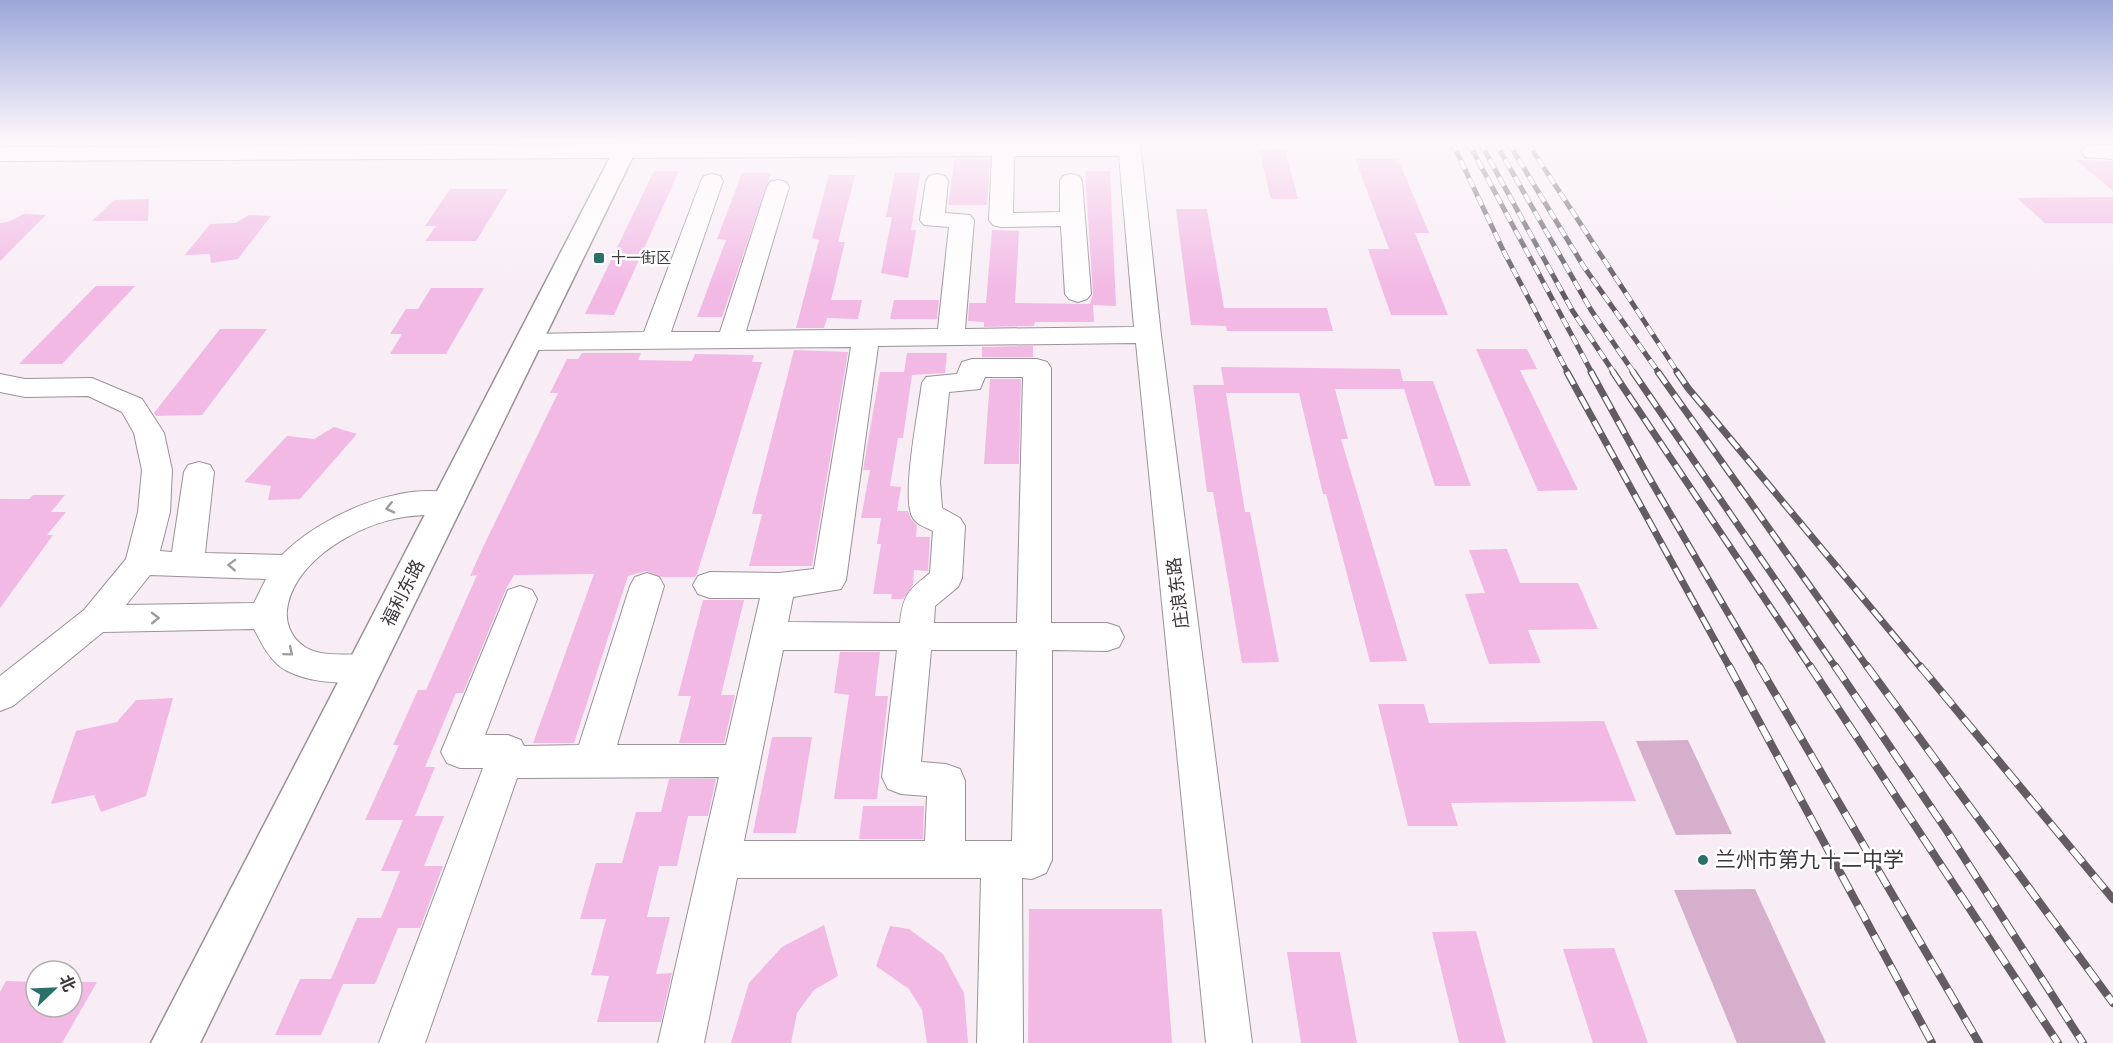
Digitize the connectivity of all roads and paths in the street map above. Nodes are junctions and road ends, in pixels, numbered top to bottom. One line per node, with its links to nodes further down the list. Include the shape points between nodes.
1 (605, 191): 17 (main road, 福利东路)
2 (709, 191): 16 (street)
3 (777, 191): 14 (street)
4 (936, 191): 9 (street, via 932,220)
5 (1002, 191): 10 (street)
6 (1071, 191): 8 (street)
7 (1133, 191): 12 (street, 庄浪东路)
8 (1072, 219): 10 (street); 11 (street)
9 (962, 220): 10 (street); 13 (street)
10 (1001, 220)
11 (1078, 294)
12 (1148, 335): 13 (street); 47 (street, 庄浪东路)
13 (951, 337): 15 (street)
14 (731, 338): 15 (street); 16 (street)
15 (866, 338): 27 (street, via 828,580)
16 (655, 339): 17 (street)
17 (529, 342): 21 (main road, 福利东路)
18 (13, 386): 19 (street); 22 (street, via 92,387 132,406 149,433 157,470 154,512)
19 (0, 410)
20 (199, 472): 23 (street)
21 (448, 503): 24 (street, one-way to 24, via 412,503 373,512 335,529 303,552); 35 (main road, 福利东路)
22 (141, 563): 23 (street); 30 (street)
23 (187, 564): 24 (street, one-way to 23)
24 (291, 567): 29 (street, via 280,580)
25 (710, 585): 27 (street)
26 (647, 586): 39 (street)
27 (779, 586): 31 (street)
28 (520, 599): 38 (street, via 460,752 508,751)
29 (270, 616): 30 (street, one-way to 29); 35 (street, one-way to 35, via 273,636 292,657 324,668)
30 (96, 619): 36 (street)
31 (768, 636): 32 (street); 37 (street)
32 (914, 636): 33 (street); 33 (street, via 919,601 946,578 949,526 927,514 925,482 936,383 970,383 972,368 1037,368); 41 (street, via 901,777 946,781)
33 (1034, 636): 34 (street); 42 (street, via 1032,860)
34 (1107, 637)
35 (365, 668): 43 (main road, 福利东路)
36 (0, 696)
37 (741, 761): 39 (street); 40 (street)
38 (504, 762): 39 (street); 44 (street)
39 (593, 762)
40 (720, 859): 41 (street); 45 (street)
41 (945, 860): 42 (street)
42 (1002, 860): 46 (street)
43 (175, 1043)
44 (402, 1043)
45 (681, 1043)
46 (1000, 1043)
47 (1229, 1043)

